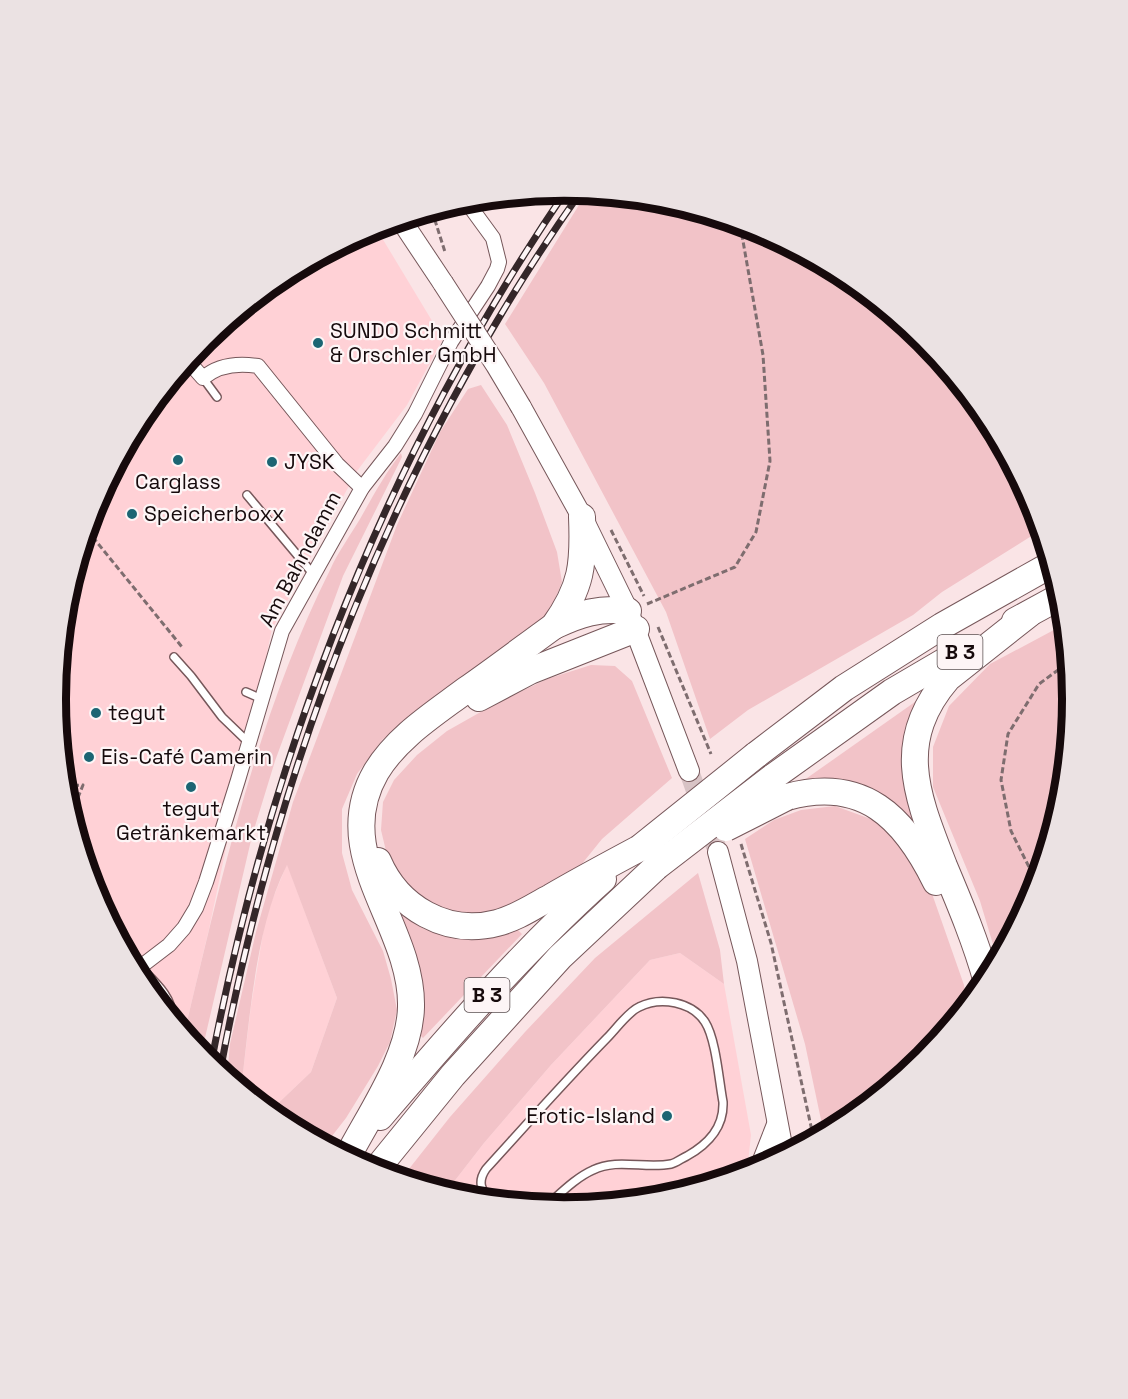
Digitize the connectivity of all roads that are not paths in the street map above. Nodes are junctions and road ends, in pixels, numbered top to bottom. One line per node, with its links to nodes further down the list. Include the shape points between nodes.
1 (473, 210): 6 (street, Am Bahndamm, via 493,238 497,269 451,342 415,414)
2 (406, 227): 8 (main road, bridge, via 522,407)
3 (194, 367): 4 (street)
4 (203, 378): 5 (lane); 6 (street, Am Bahndamm, via 229,366 258,366 337,464)
5 (217, 397)
6 (362, 488): 10 (street, Am Bahndamm)
7 (248, 495): 10 (lane)
8 (582, 517): 13 (main road); 14 (highway, via 581,571 570,604)
9 (1044, 568): 22 (highway, B 3, bridge, via 844,688 756,755)
10 (314, 575): 17 (street, Am Bahndamm, via 282,631)
11 (1052, 601): 12 (highway, B 3)
12 (1029, 614): 20 (highway, B 3, via 892,692); 24 (highway, via 937,690 921,720 915,751 916,780 926,820)
13 (632, 620): 14 (highway, via 614,609 588,612); 19 (main road); 22 (highway, via 498,687 428,730 401,755 384,781 372,826 373,842 380,865 401,897 427,916 469,927 512,918)
14 (554, 626): 30 (highway, via 424,721 384,760 370,785 362,814 363,852 403,952 411,1008 400,1059)
15 (174, 657): 18 (lane, via 222,717)
16 (246, 692): 17 (lane)
17 (262, 699): 18 (street, Am Bahndamm)
18 (249, 743): 23 (street, Am Bahndamm, via 196,908 169,945)
19 (689, 771)
20 (780, 787): 22 (highway, bridge); 25 (highway, via 848,794 877,806 902,826 942,894)
21 (718, 852): 28 (main road, via 747,961)
22 (656, 856): 31 (highway, B 3, via 568,910 449,1036); 33 (highway, B 3, via 453,1075)
23 (143, 965)
24 (983, 969)
25 (974, 981)
26 (157, 986): 27 (lane)
27 (169, 1003)
28 (777, 1117): 29 (main road); 32 (street)
29 (782, 1147)
30 (351, 1149)
31 (353, 1150)
32 (761, 1157)
33 (381, 1163)
34 (482, 1190): 35 (lane, via 486,1169 637,1007 654,1002 685,1005 705,1022 710,1035 724,1112 712,1137 672,1164 594,1169)
35 (556, 1198)

